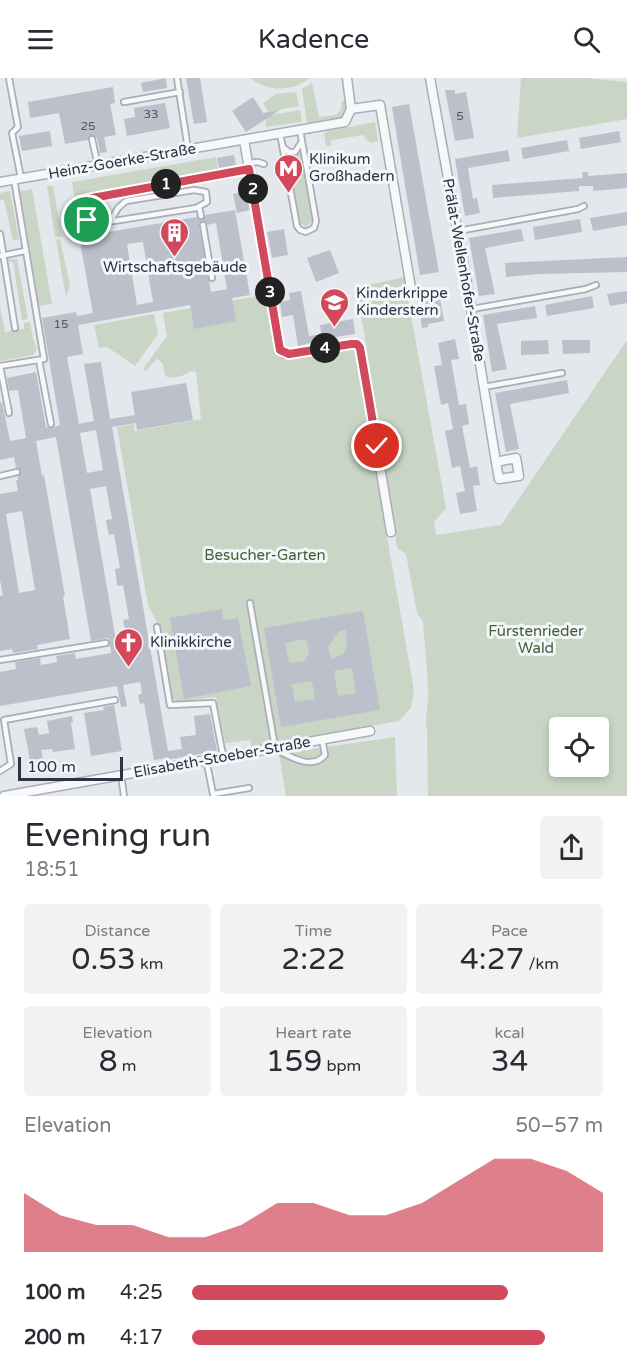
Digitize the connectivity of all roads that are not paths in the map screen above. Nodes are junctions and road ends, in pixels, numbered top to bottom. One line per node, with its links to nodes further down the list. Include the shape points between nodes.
1 (9, 78): 18 (lane, via 18,127 12,133)
2 (177, 78): 5 (lane)
3 (347, 78): 7 (street)
4 (430, 78): 25 (street, Prälat-Wellenhofer-Straße)
5 (180, 92): 6 (lane); 14 (lane)
6 (124, 102)
7 (351, 109): 8 (street, via 345,122); 31 (street, via 380,105)
8 (300, 130): 9 (street); 12 (lane)
9 (280, 133): 11 (street, Heinz-Goerke-Straße); 13 (lane)
10 (92, 139): 15 (lane)
11 (244, 140): 14 (street, Heinz-Goerke-Straße); 17 (street)
12 (302, 141): 13 (lane, via 293,152); 13 (lane, via 316,221 314,228 306,232 297,225)
13 (282, 145)
14 (188, 149): 18 (street, Heinz-Goerke-Straße)
15 (96, 158)
16 (264, 164): 17 (lane)
17 (249, 166): 23 (lane, via 87,199 82,205 87,220 95,224); 42 (street, via 280,350 289,354 357,344 362,353)
18 (17, 179): 19 (street, Heinz-Goerke-Straße); 27 (lane)
19 (0, 182)
20 (584, 206): 25 (lane)
21 (199, 207): 22 (lane); 23 (lane); 23 (lane, via 207,202 206,192 194,190 126,201)
22 (201, 216)
23 (110, 222)
24 (203, 225): 29 (lane)
25 (458, 231): 32 (street, Prälat-Wellenhofer-Straße)
26 (0, 234): 28 (lane)
27 (25, 251): 28 (lane); 34 (lane, via 44,359)
28 (2, 255): 33 (lane)
29 (212, 278)
30 (596, 285): 32 (lane)
31 (411, 288)
32 (471, 309): 36 (street, Prälat-Wellenhofer-Straße)
33 (15, 328)
34 (39, 360): 37 (lane, via 0,366); 38 (lane)
35 (562, 372): 36 (lane)
36 (484, 387): 39 (street, Prälat-Wellenhofer-Straße)
37 (9, 413)
38 (51, 424)
39 (496, 462)
40 (17, 472): 41 (lane)
41 (0, 476)
42 (391, 532)
43 (249, 603): 52 (lane)
44 (157, 627): 53 (lane, via 170,705 213,703)
45 (106, 643): 46 (lane)
46 (0, 660)
47 (115, 700): 49 (lane, via 4,720)
48 (370, 731): 51 (street, Elisabeth-Stoeber-Straße)
49 (7, 737): 50 (lane); 55 (lane, via 11,764)
50 (0, 738)
51 (322, 739): 52 (street, Elisabeth-Stoeber-Straße); 52 (lane, via 325,755 313,762)
52 (274, 747): 53 (street, Elisabeth-Stoeber-Straße)
53 (223, 756): 54 (street, Elisabeth-Stoeber-Straße)
54 (207, 759): 56 (street, Elisabeth-Stoeber-Straße); 57 (lane, via 213,794)
55 (0, 771)
56 (121, 775): 58 (street, Elisabeth-Stoeber-Straße); 60 (lane)
57 (249, 788)
58 (28, 794): 59 (street, Elisabeth-Stoeber-Straße)
59 (4, 796)
60 (124, 796)

